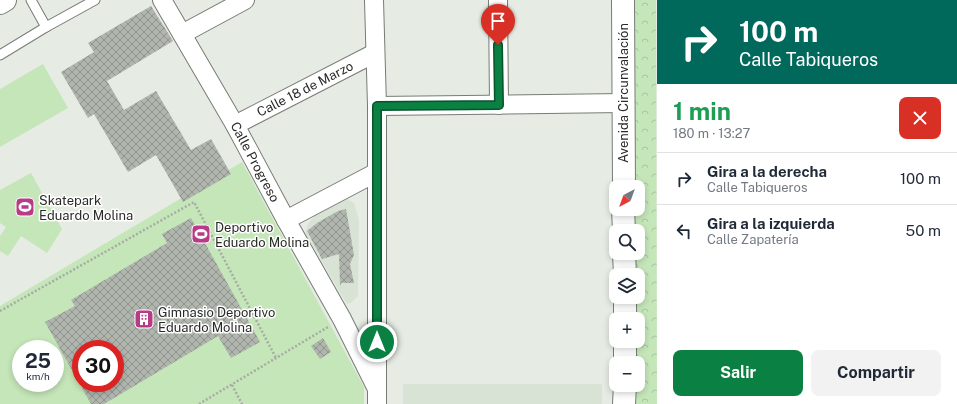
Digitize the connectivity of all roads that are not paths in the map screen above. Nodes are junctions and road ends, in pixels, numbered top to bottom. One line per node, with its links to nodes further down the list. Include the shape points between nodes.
1 (5, 0): 9 (main road)
2 (31, 0): 10 (lane)
3 (95, 0): 10 (lane)
4 (162, 0): 11 (street, Calle Progreso)
5 (245, 0): 11 (street)
6 (374, 0): 12 (street)
7 (498, 0): 15 (street)
8 (623, 0): 14 (main road, Avenida Circunvalación)
9 (0, 3)
10 (46, 27): 13 (lane)
11 (182, 34): 17 (street, Calle Progreso)
12 (375, 53): 16 (street); 17 (street, Calle 18 de Marzo)
13 (0, 55)
14 (623, 103): 15 (street); 19 (main road, Avenida Circunvalación)
15 (499, 105): 16 (street)
16 (377, 106): 18 (street)
17 (235, 125): 20 (street, Calle Progreso)
18 (377, 172): 20 (street); 22 (street)
19 (624, 180)
20 (286, 220): 22 (street, Calle Progreso, via 342,319)
21 (625, 392): 23 (main road)
22 (377, 396)
23 (624, 404)

